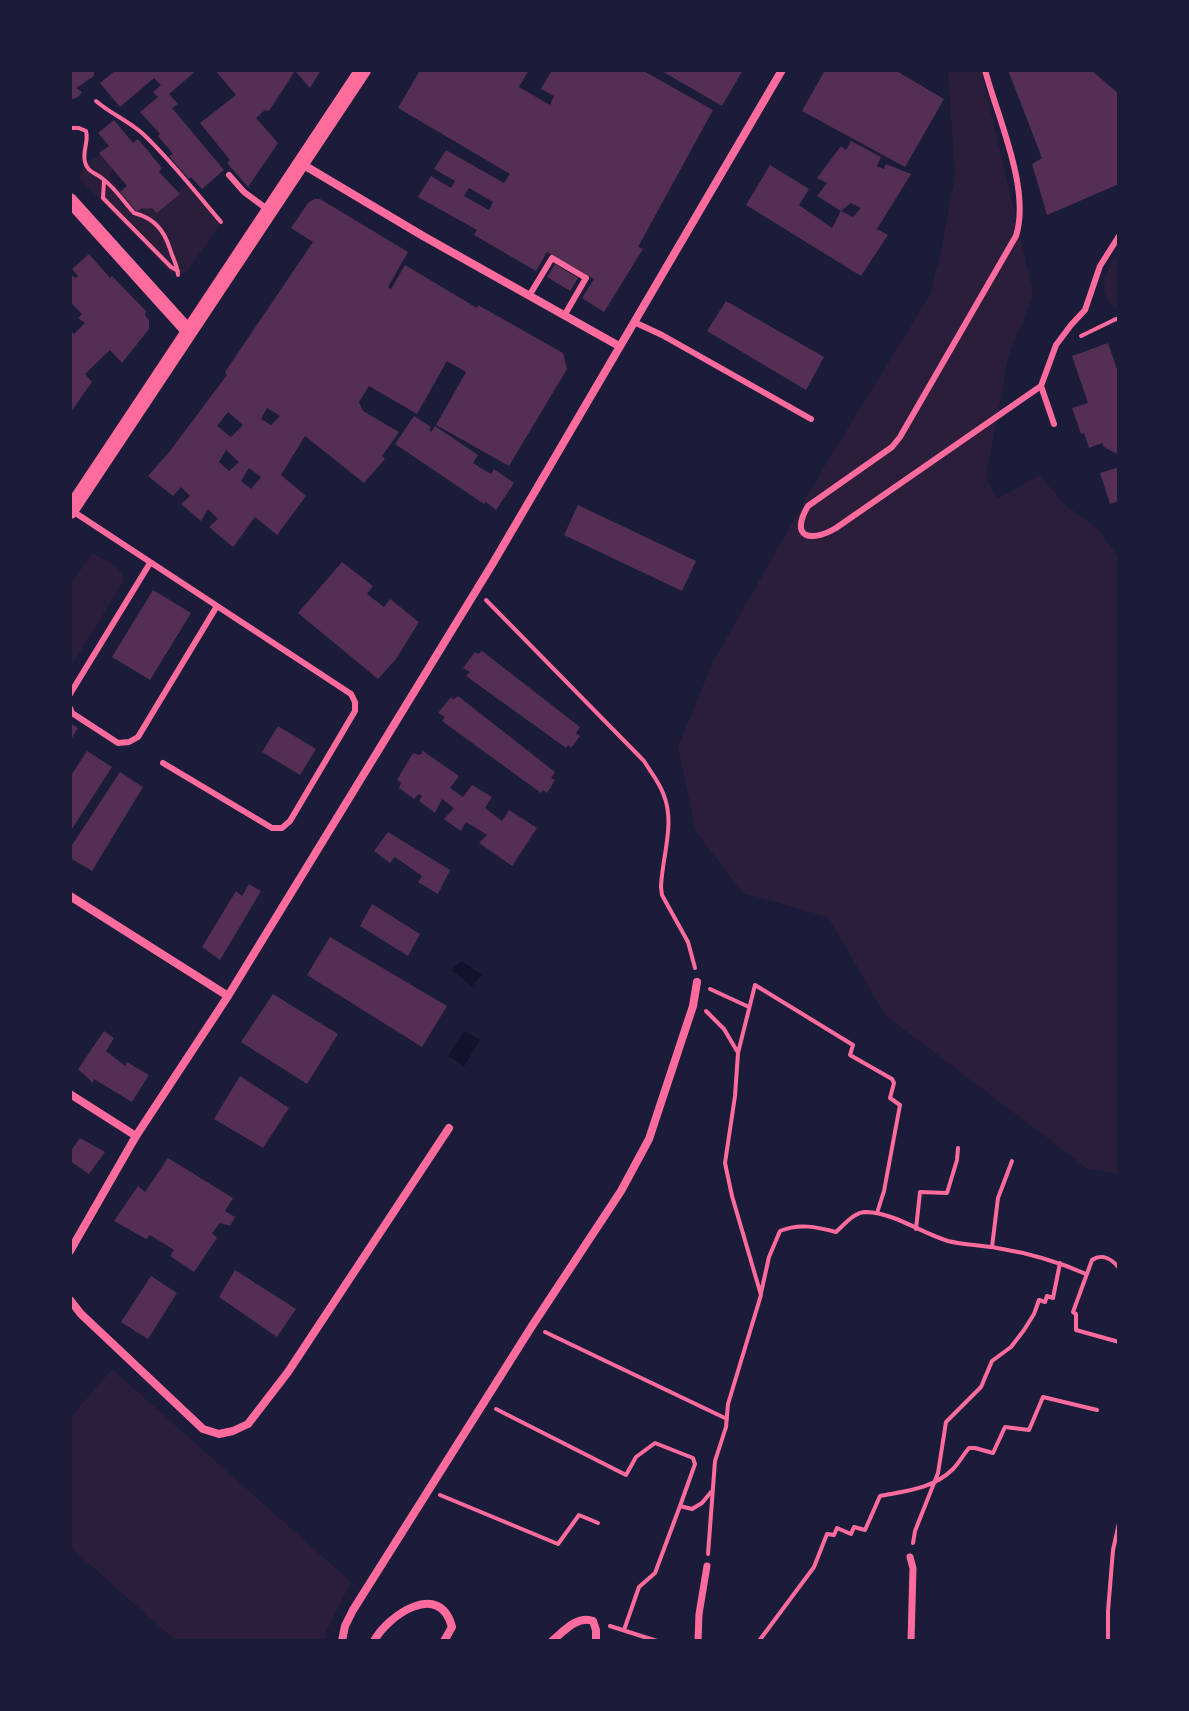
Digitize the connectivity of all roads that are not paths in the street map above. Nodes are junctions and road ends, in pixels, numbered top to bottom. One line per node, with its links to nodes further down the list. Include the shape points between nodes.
1 (363, 70): 4 (main road)
2 (782, 70): 11 (street)
3 (985, 70): 14 (lane, via 1019,193 1016,236 900,437 808,506 802,516 804,533 822,536 836,528)
4 (302, 164): 7 (main road); 9 (street)
5 (229, 175): 7 (lane)
6 (70, 200): 12 (street)
7 (269, 211): 12 (main road)
8 (1119, 236): 14 (lane, via 1100,266 1085,310 1056,345)
9 (529, 296): 10 (street); 10 (lane, via 552,258 586,278)
10 (564, 316): 13 (street)
11 (634, 322): 13 (street); 15 (lane)
12 (189, 332): 17 (main road)
13 (619, 346): 25 (street)
14 (1041, 386): 16 (lane)
15 (811, 419)
16 (1054, 424)
17 (70, 510): 18 (lane)
18 (150, 563): 19 (lane); 20 (lane)
19 (217, 606): 21 (lane, via 138,737 118,743); 22 (lane, via 351,694 355,711 282,828 272,828)
20 (70, 694)
21 (70, 708)
22 (163, 763)
23 (70, 896): 25 (street)
24 (697, 982): 33 (street, via 649,1139 636,1164 427,1489 353,1610)
25 (228, 996): 28 (street)
26 (70, 1094): 28 (street)
27 (449, 1128): 30 (street, via 248,1424 219,1434 203,1429)
28 (136, 1136): 29 (street)
29 (70, 1251)
30 (70, 1300)
31 (910, 1557): 39 (street)
32 (707, 1566): 38 (street)
33 (342, 1641)
34 (374, 1641): 35 (street, via 393,1618 429,1604 445,1611 450,1621)
35 (444, 1641)
36 (552, 1641): 37 (street, via 586,1618 593,1621)
37 (596, 1641)
38 (698, 1641)
39 (911, 1641)

